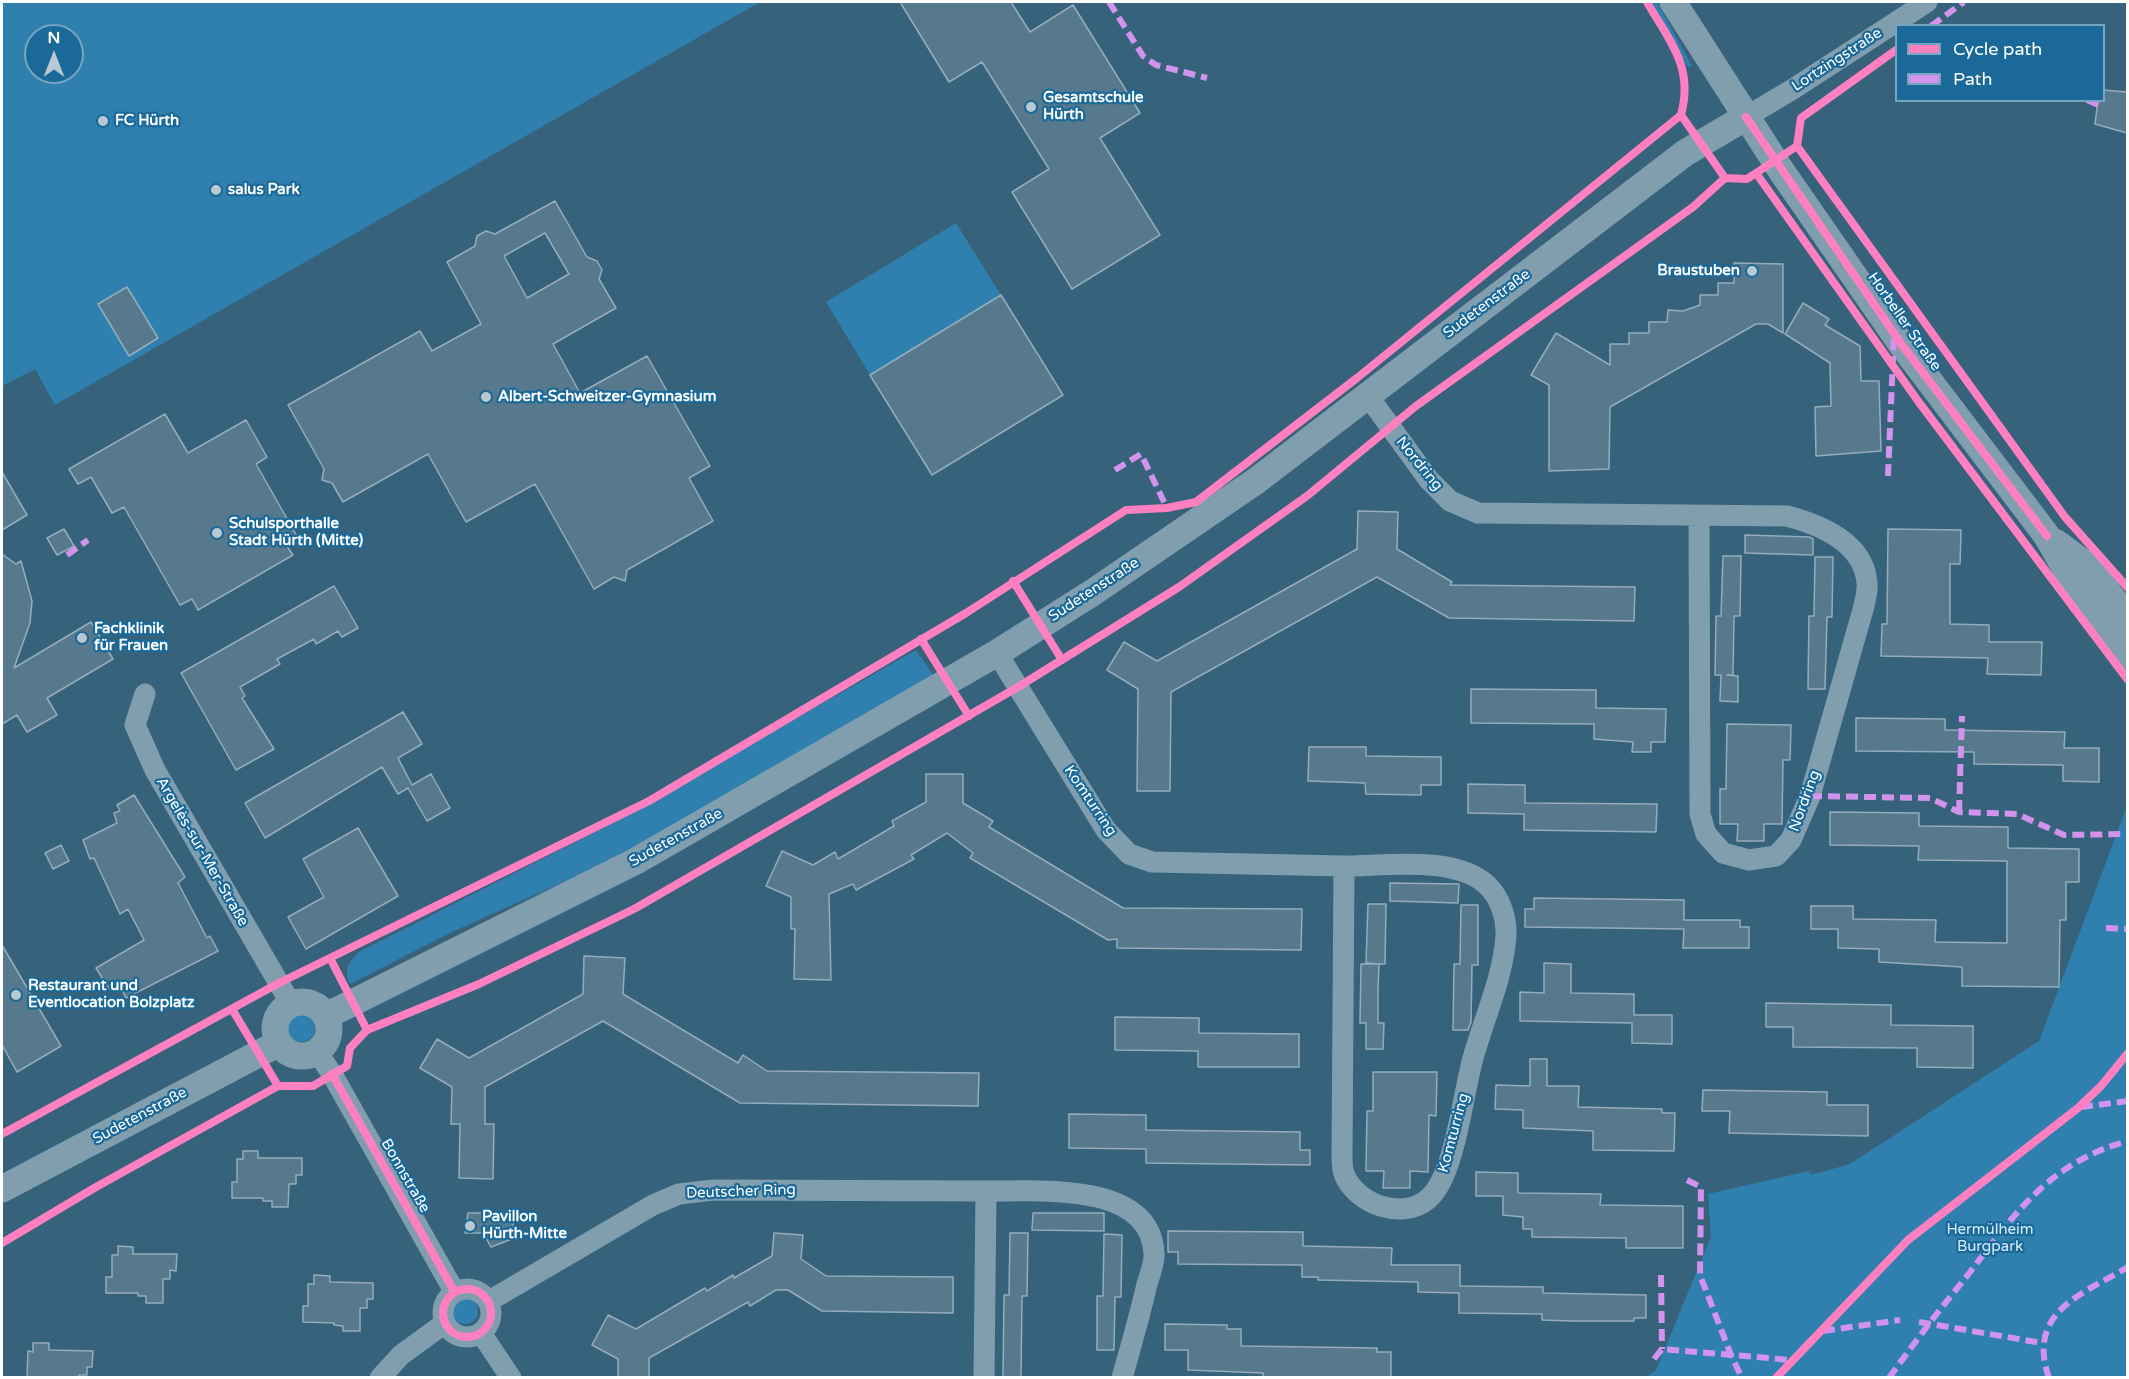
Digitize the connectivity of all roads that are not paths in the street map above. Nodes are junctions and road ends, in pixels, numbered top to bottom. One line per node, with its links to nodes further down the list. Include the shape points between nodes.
1 (1673, 2): 3 (street, Horbeller Straße)
2 (1927, 2): 3 (street, Lortzingstraße)
3 (1746, 117): 4 (street, Sudetenstraße, via 1685,153); 6 (street, Horbeller Straße, via 1902,345)
4 (1368, 396): 5 (street, Nordring, via 1429,480 1450,501 1478,513); 8 (street, Sudetenstraße, via 1256,481)
5 (1700, 515): 5 (street, Nordring, via 1701,814 1706,834 1722,853 1749,860 1776,856 1791,840 1810,796 1868,584 1862,562 1848,545 1817,524 1787,516)
6 (2047, 536): 7 (street, Horbeller Straße, via 2089,567); 9 (street, Horbeller Straße, via 2073,582)
7 (2127, 619)
8 (997, 653): 11 (street, Komturring, via 1106,830 1129,854 1152,862); 13 (street, Sudetenstraße, via 636,861)
9 (2127, 657)
10 (144, 694): 12 (street, Argelès-sur-Mer-Straße, via 135,725 155,770)
11 (1344, 866): 11 (street, Komturring, via 1344,1173 1369,1202 1391,1209 1415,1207 1437,1190 1450,1158 1473,1059 1499,975 1506,934 1504,917 1498,897 1486,884 1451,866)
12 (291, 1004): 13 (street, via 307,1002); 14 (street, via 276,1021)
13 (326, 1016): 15 (street, via 329,1036)
14 (279, 1043): 15 (street, via 300,1056); 16 (street, Sudetenstraße)
15 (317, 1052): 18 (street, Bonnstraße)
16 (2, 1189)
17 (986, 1191): 19 (street, Deutscher Ring, via 714,1190 679,1194 653,1205); 24 (street); 25 (street, Deutscher Ring, via 1098,1196 1139,1217 1150,1233 1154,1254)
18 (454, 1291): 19 (street, via 473,1289); 20 (street, via 444,1305)
19 (489, 1301): 21 (street, via 490,1321)
20 (444, 1323): 21 (street, via 461,1336); 22 (street, via 401,1355)
21 (481, 1333): 23 (street)
22 (380, 1377)
23 (511, 1377)
24 (984, 1377)
25 (1122, 1377)

